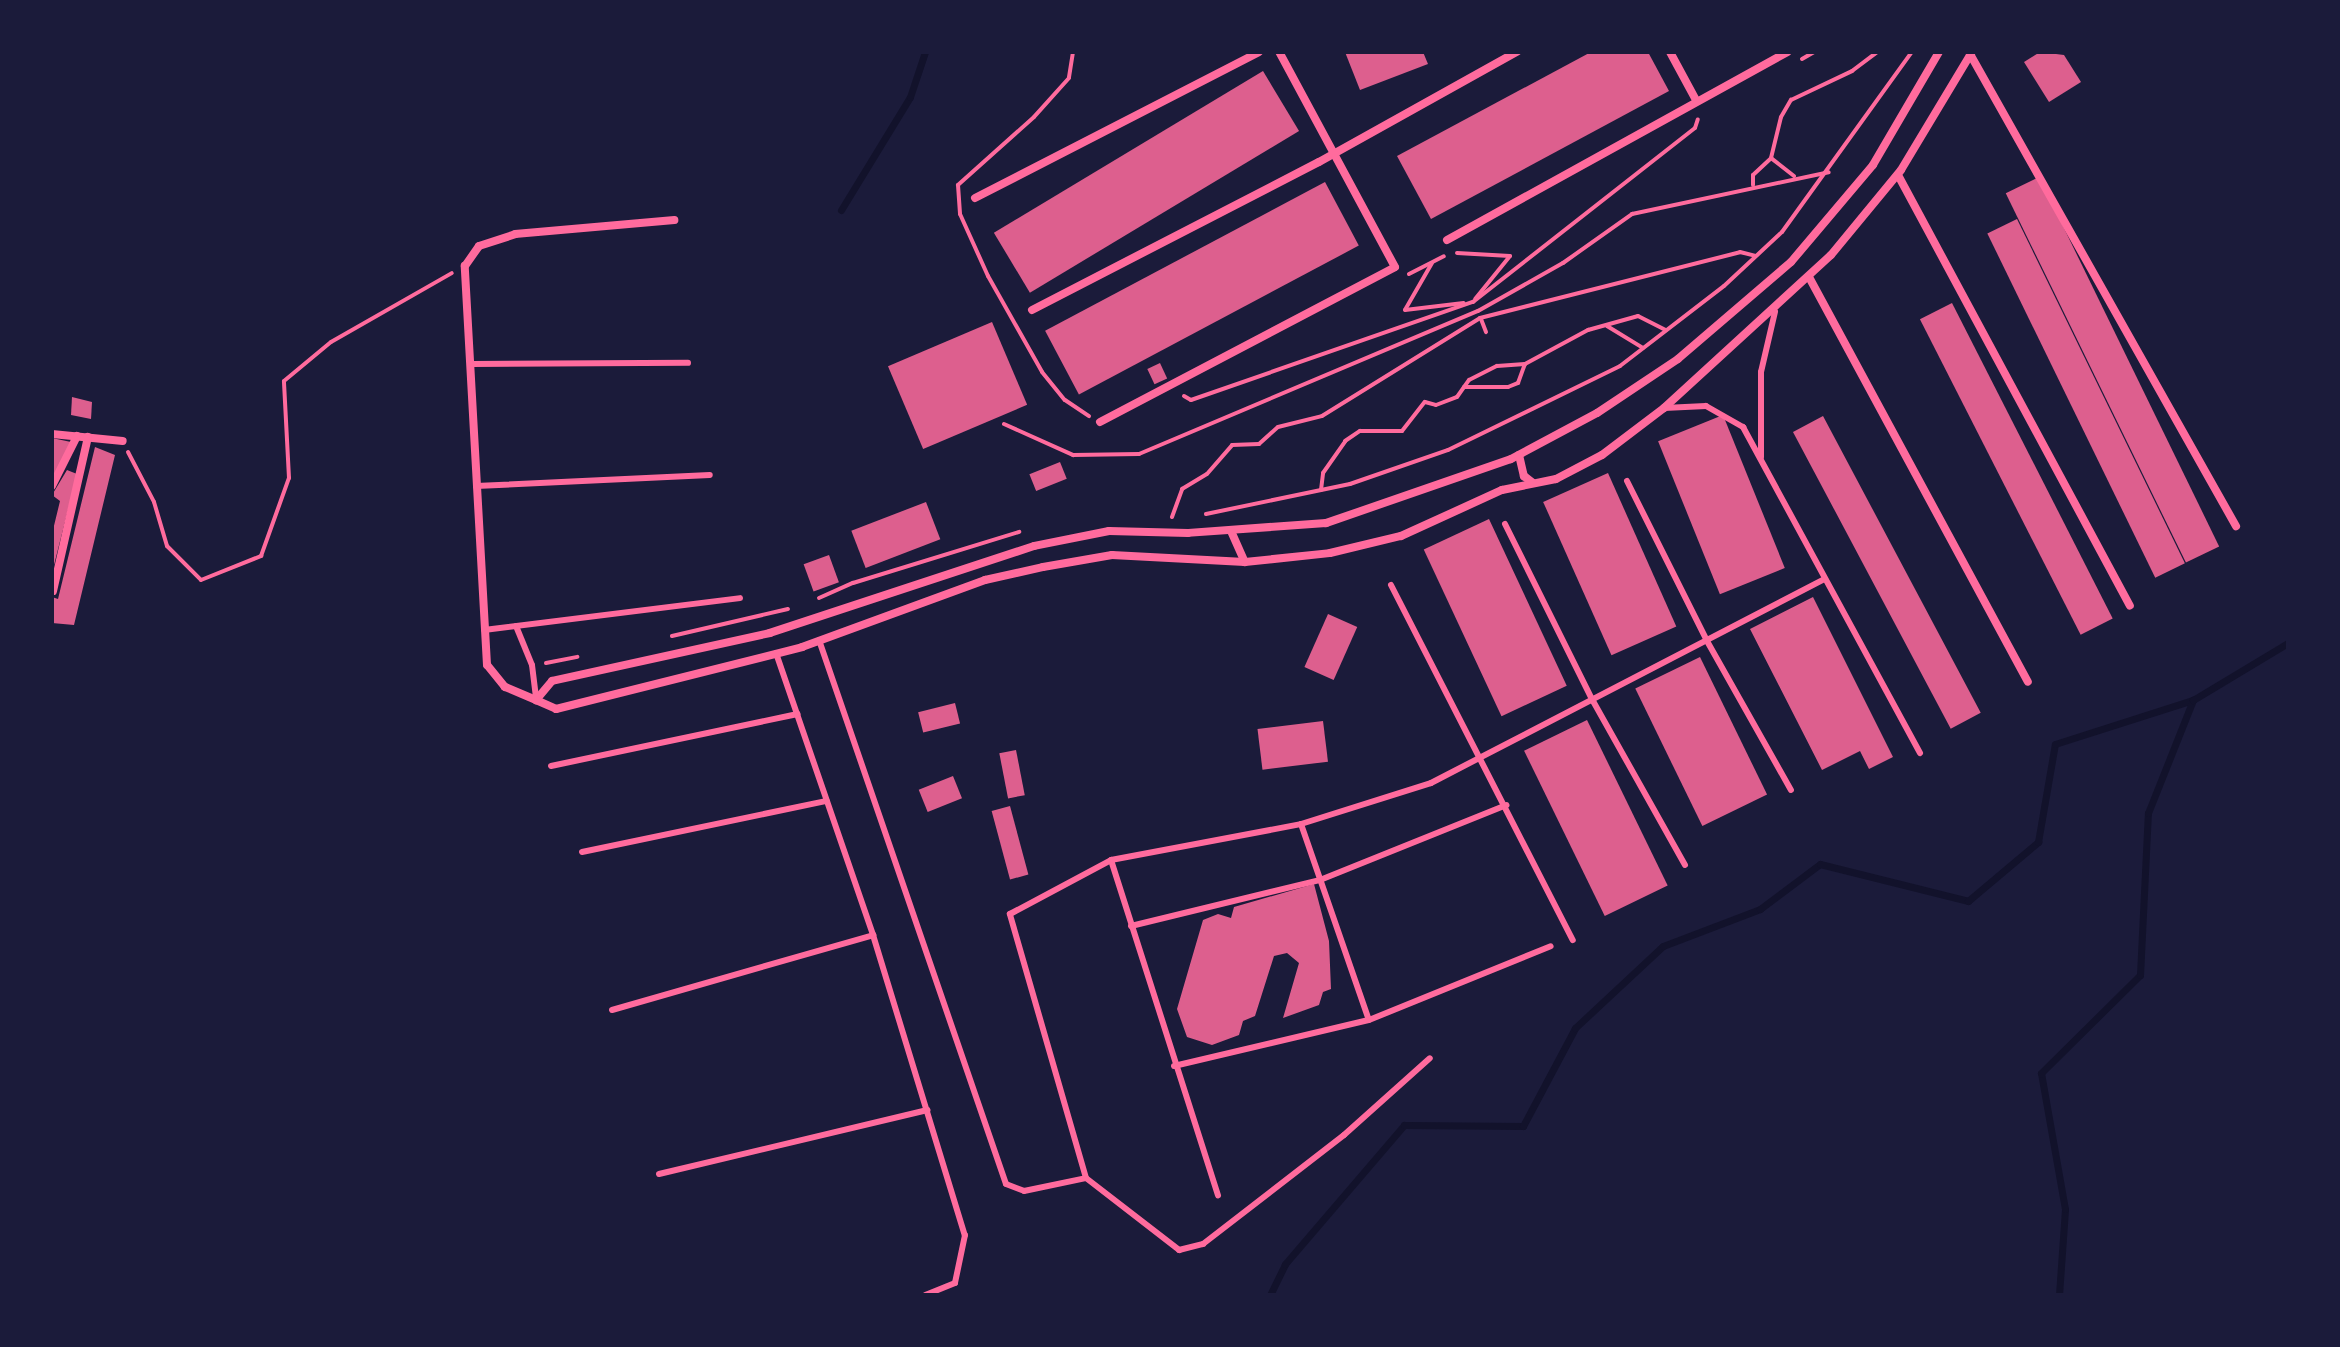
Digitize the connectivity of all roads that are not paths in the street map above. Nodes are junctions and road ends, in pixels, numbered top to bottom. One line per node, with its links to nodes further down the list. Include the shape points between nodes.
1 (1259, 52): 11 (street)
2 (1279, 52): 9 (street)
3 (1517, 52): 9 (street)
4 (1670, 52): 8 (street)
5 (1787, 52): 8 (street)
6 (1939, 52): 25 (street, via 1873,165 1791,262 1678,359 1597,413)
7 (1971, 53): 10 (street); 33 (street)
8 (1696, 100): 13 (street)
9 (1336, 153): 15 (street); 20 (street, via 1395,267)
10 (1898, 175): 14 (street); 40 (street)
11 (975, 198)
12 (674, 220): 18 (street, via 515,234 479,246 465,266)
13 (1447, 240)
14 (1809, 277): 16 (street); 46 (street)
15 (1032, 310)
16 (1775, 312): 19 (street); 26 (lane, via 1761,372)
17 (688, 363): 18 (lane)
18 (472, 364): 31 (street)
19 (1664, 408): 26 (lane, via 1706,406 1726,414 1743,427); 29 (street, via 1602,455 1556,479)
20 (1100, 422)
21 (52, 434): 22 (street)
22 (77, 436): 23 (street); 30 (street)
23 (88, 437): 24 (street); 38 (street)
24 (123, 441)
25 (1519, 455): 29 (street, via 1524,476); 34 (street, via 1326,523)
26 (1761, 461): 36 (lane)
27 (710, 475): 31 (lane)
28 (1627, 481): 44 (lane)
29 (1533, 483): 35 (street, via 1366,545)
30 (52, 486)
31 (476, 486): 42 (street)
32 (1505, 524): 48 (lane)
33 (2236, 526)
34 (1231, 531): 35 (street); 47 (street, via 1109,531 1034,546 770,633 552,681)
35 (1245, 562): 43 (street, via 1112,555 1043,567 985,580)
36 (1824, 579): 44 (lane); 50 (lane)
37 (1391, 585): 51 (lane)
38 (53, 591)
39 (740, 598): 41 (lane)
40 (2130, 605)
41 (516, 626): 42 (lane); 47 (lane, via 532,665)
42 (484, 630): 47 (street, via 487,665 505,687)
43 (819, 640): 45 (street); 71 (lane, via 1006,1184 1024,1191)
44 (1707, 641): 48 (lane); 53 (lane)
45 (776, 653): 47 (street, via 556,709); 49 (lane)
46 (2028, 682)
47 (536, 700)
48 (1593, 701): 51 (lane); 59 (lane)
49 (798, 714): 52 (lane); 54 (lane)
50 (1920, 753)
51 (1479, 762): 55 (lane); 56 (lane)
52 (551, 766)
53 (1791, 790)
54 (827, 801): 57 (lane); 62 (lane)
55 (1507, 805): 60 (lane); 63 (lane)
56 (1301, 824): 58 (lane); 60 (lane)
57 (582, 852)
58 (1111, 860): 61 (lane); 71 (lane, via 1010,914)
59 (1685, 865)
60 (1320, 880): 61 (lane); 66 (lane)
61 (1131, 926): 68 (lane)
62 (873, 935): 65 (lane); 69 (lane)
63 (1573, 940)
64 (1551, 946): 66 (lane)
65 (612, 1010)
66 (1369, 1020): 68 (lane)
67 (1430, 1058): 71 (lane, via 1344,1135 1203,1244 1179,1250)
68 (1174, 1066): 72 (lane)
69 (927, 1110): 70 (lane); 73 (lane, via 965,1235 955,1283)
70 (659, 1174)
71 (1086, 1178)
72 (1218, 1195)
73 (925, 1295)

